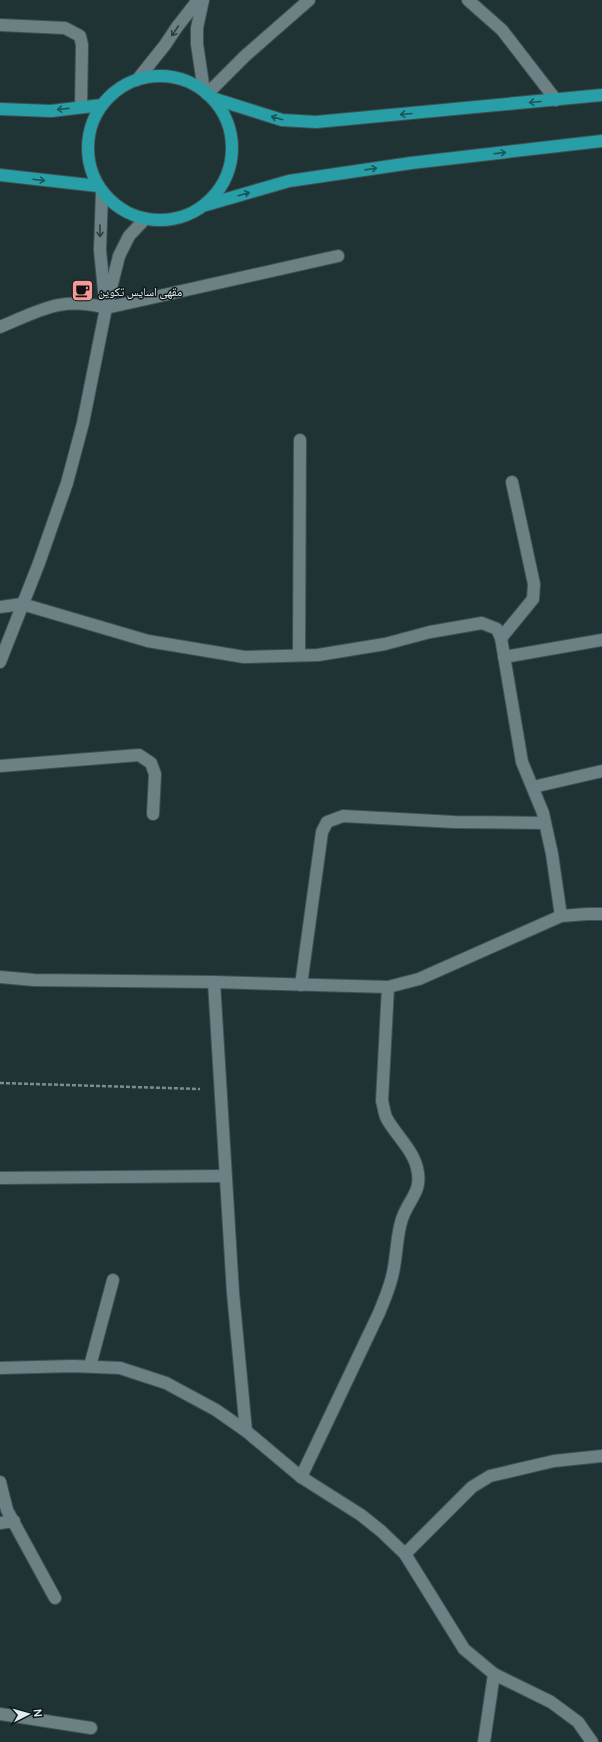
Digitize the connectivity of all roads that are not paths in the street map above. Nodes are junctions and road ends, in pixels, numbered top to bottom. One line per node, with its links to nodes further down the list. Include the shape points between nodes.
1 (198, 0): 6 (street, one-way to 6)
2 (203, 0): 7 (street, via 197,28 197,44)
3 (309, 0): 7 (street, via 245,56)
4 (468, 0): 9 (street, via 502,30)
5 (0, 25): 11 (street, via 66,28 80,36)
6 (137, 80): 7 (highway, via 160,76 172,77 194,84); 10 (highway, via 123,86)
7 (208, 94): 9 (highway, one-way to 7, via 316,122 282,120); 16 (highway, via 226,118 232,141 230,165 221,187)
8 (602, 95): 9 (highway)
9 (556, 100)
10 (102, 105): 11 (highway); 15 (highway, via 90,131 88,159)
11 (81, 108): 12 (highway, one-way to 12, via 52,111)
12 (0, 110)
13 (602, 141): 16 (highway, one-way to 13, via 289,181 411,163)
14 (0, 175): 15 (highway, one-way to 15)
15 (100, 189): 17 (highway, via 120,209); 19 (street, one-way to 19, via 100,250)
16 (206, 204): 17 (highway, via 190,215 173,220)
17 (145, 219): 19 (street, via 129,236 124,246)
18 (338, 256): 19 (street)
19 (106, 308): 20 (street, via 89,304 61,304); 23 (street, via 83,423 67,483)
20 (0, 327)
21 (300, 440): 27 (street)
22 (512, 482): 25 (street, via 534,584 533,599)
23 (22, 604): 24 (street); 27 (street, via 148,641 244,657); 29 (street)
24 (0, 607)
25 (502, 638): 27 (street, via 497,629 482,623 430,632 385,644 318,655); 28 (street)
26 (602, 640): 28 (street)
27 (299, 655)
28 (504, 658): 32 (street, via 522,762)
29 (0, 662)
30 (0, 766): 33 (street, via 139,755 150,763 155,774)
31 (602, 771): 32 (street)
32 (533, 788): 34 (street)
33 (153, 814)
34 (545, 824): 36 (street); 39 (street, via 343,816 327,822 322,832)
35 (602, 914): 36 (street)
36 (561, 916): 40 (street, via 419,979)
37 (0, 977): 38 (street, via 34,980)
38 (214, 982): 39 (street); 41 (street)
39 (301, 985): 40 (street)
40 (388, 987): 48 (street, via 382,1101 386,1118 417,1166 420,1181 416,1194 401,1220 389,1289)
41 (225, 1176): 42 (street); 46 (street)
42 (0, 1178)
43 (113, 1280): 44 (street)
44 (90, 1366): 45 (street); 46 (street, via 120,1368 166,1383 216,1410)
45 (0, 1368)
46 (246, 1431): 48 (street)
47 (602, 1456): 52 (street, via 554,1461 490,1476 472,1487)
48 (301, 1477): 52 (street, via 361,1515)
49 (0, 1482): 50 (street, via 7,1510)
50 (14, 1521): 51 (street); 53 (street)
51 (0, 1523)
52 (405, 1554): 54 (street, via 464,1649)
53 (55, 1598)
54 (494, 1674): 57 (street); 58 (street, via 551,1702 578,1722)
55 (0, 1714): 56 (street)
56 (91, 1728)
57 (484, 1742)
58 (592, 1742)

